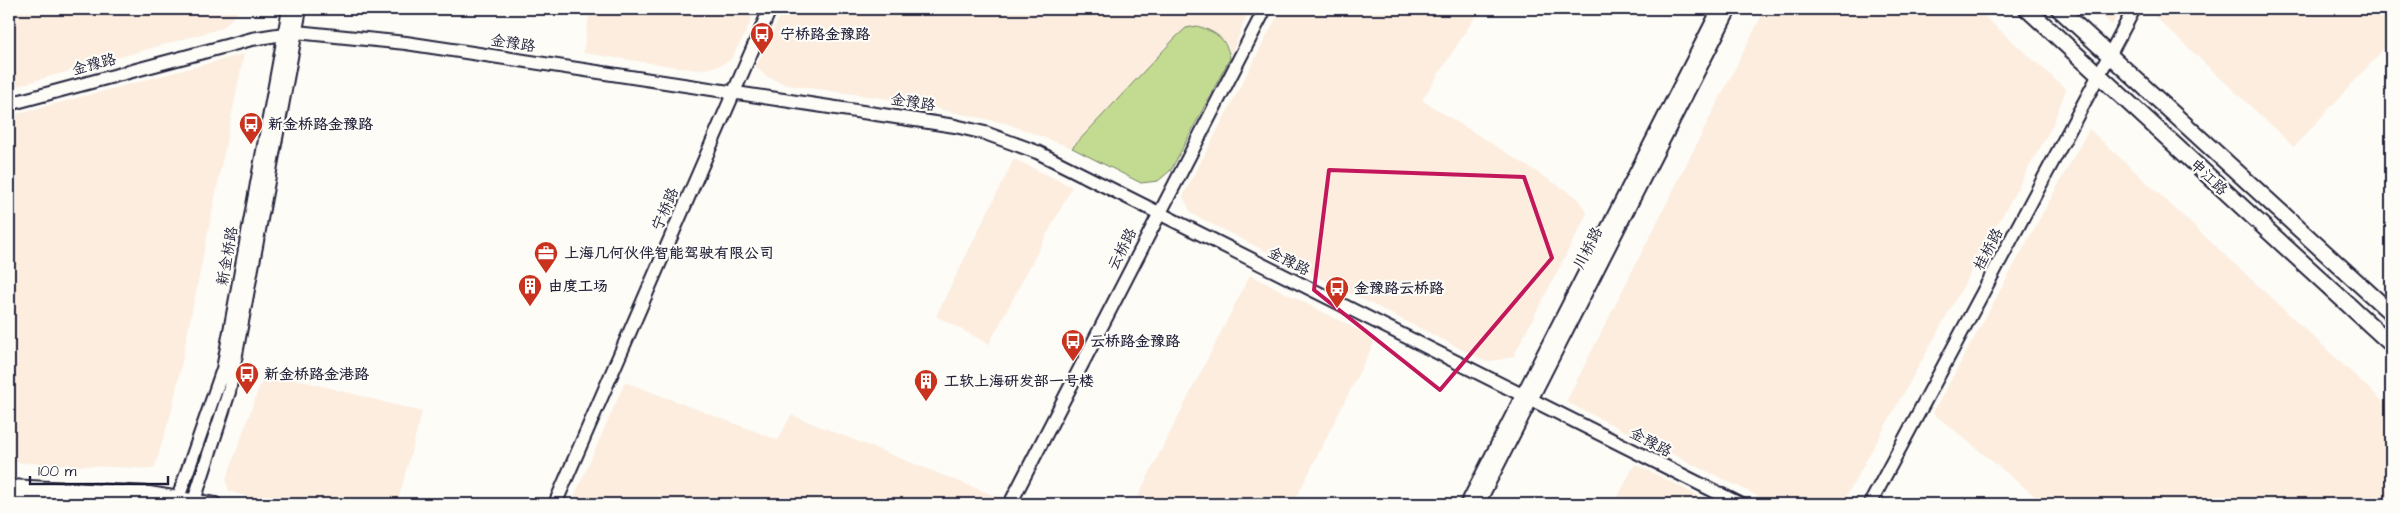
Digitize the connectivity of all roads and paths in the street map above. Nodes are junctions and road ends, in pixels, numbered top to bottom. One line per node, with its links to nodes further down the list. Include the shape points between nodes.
1 (289, 9): 10 (street, 新金桥路)
2 (300, 9): 10 (street, 新金桥路)
3 (770, 9): 13 (street, 宁桥路)
4 (1265, 9): 15 (street, 云桥路)
5 (1719, 9): 18 (street, 川桥路)
6 (1730, 9): 18 (street, 川桥路)
7 (2027, 9): 12 (main road, 申江路)
8 (2059, 9): 11 (main road, 申江路)
9 (2134, 9): 11 (street, 桂桥路)
10 (291, 33): 13 (street, 金豫路, via 406,42); 14 (street, 金豫路, via 252,39); 21 (street, 新金桥路, via 262,148 223,369); 22 (street, 新金桥路, via 229,392)
11 (2110, 55): 12 (street, 桂桥路); 16 (main road, 申江路)
12 (2099, 76): 17 (main road, 申江路); 30 (street, 桂桥路)
13 (733, 93): 15 (street, 金豫路, via 932,121 985,133 1037,152); 25 (street, 宁桥路)
14 (9, 104)
15 (1159, 214): 18 (street, 金豫路); 26 (street, 云桥路)
16 (2391, 313)
17 (2391, 344)
18 (1526, 397): 27 (street, 川桥路); 28 (street, 川桥路); 29 (street, 金豫路)
19 (9, 486): 21 (street)
20 (9, 498): 23 (street)
21 (178, 500): 22 (street)
22 (194, 502): 24 (street)
23 (150, 504)
24 (215, 504)
25 (555, 504)
26 (1010, 504)
27 (1467, 504)
28 (1478, 504)
29 (1740, 504)
30 (1870, 504)

